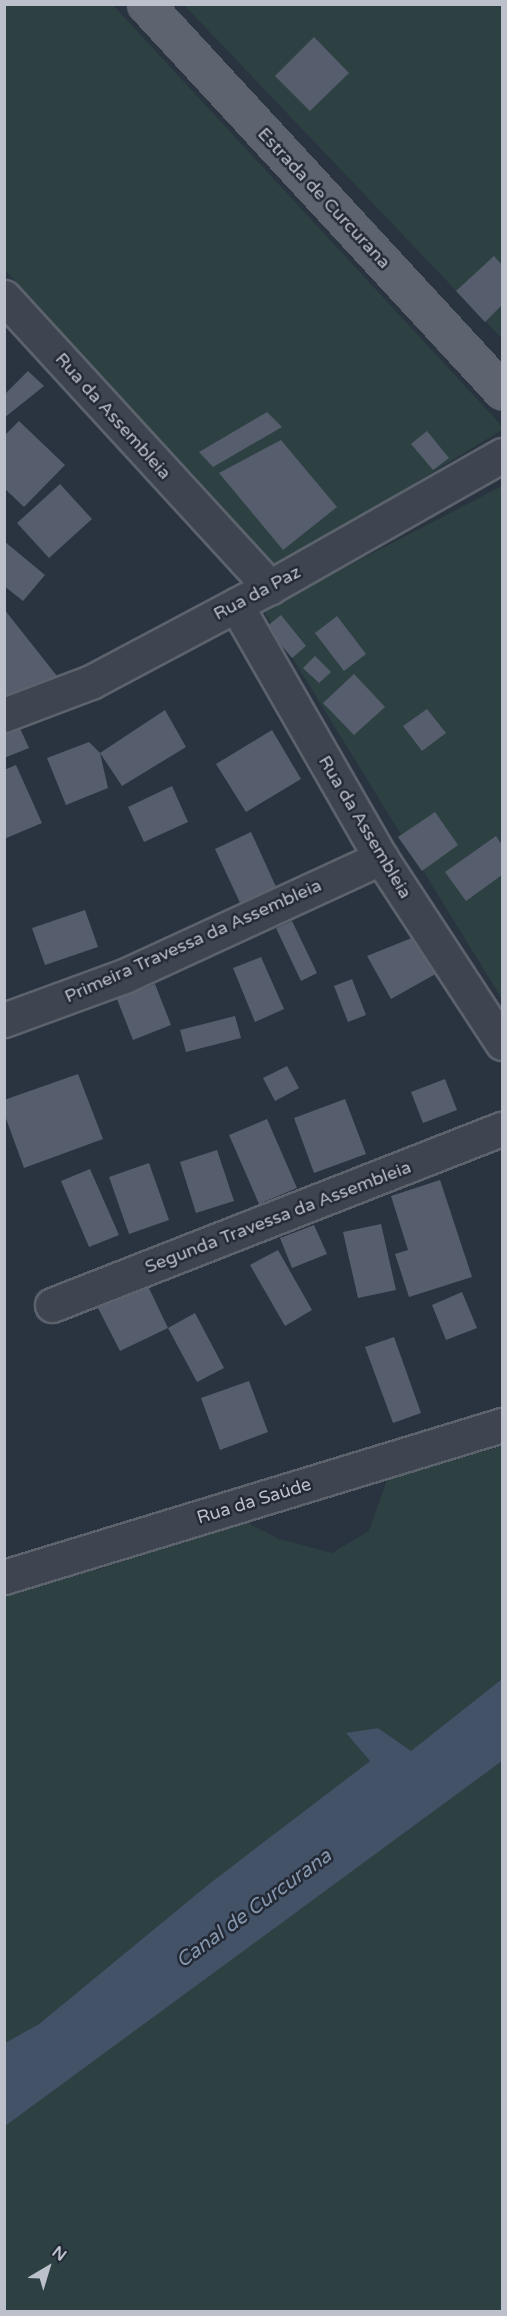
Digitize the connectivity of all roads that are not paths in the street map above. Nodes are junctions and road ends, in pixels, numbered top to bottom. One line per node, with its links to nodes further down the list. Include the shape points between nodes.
1 (145, 4): 3 (main road, Estrada de Curcurana)
2 (4, 297): 5 (street, Rua da Assembleia)
3 (502, 391)
4 (502, 455): 5 (street, Rua da Paz)
5 (270, 587): 6 (street, Rua da Paz)
6 (236, 605): 7 (street, Rua da Paz, via 91,682); 8 (street, Rua da Assembleia)
7 (4, 715)
8 (381, 858): 9 (street, Primeira Travessa da Assembleia, via 124,976); 10 (street, Rua da Assembleia)
9 (4, 1020)
10 (502, 1043)
11 (502, 1129): 12 (street, Segunda Travessa da Assembleia)
12 (52, 1305)
13 (502, 1425): 14 (street, Rua da Saúde)
14 (4, 1577)

